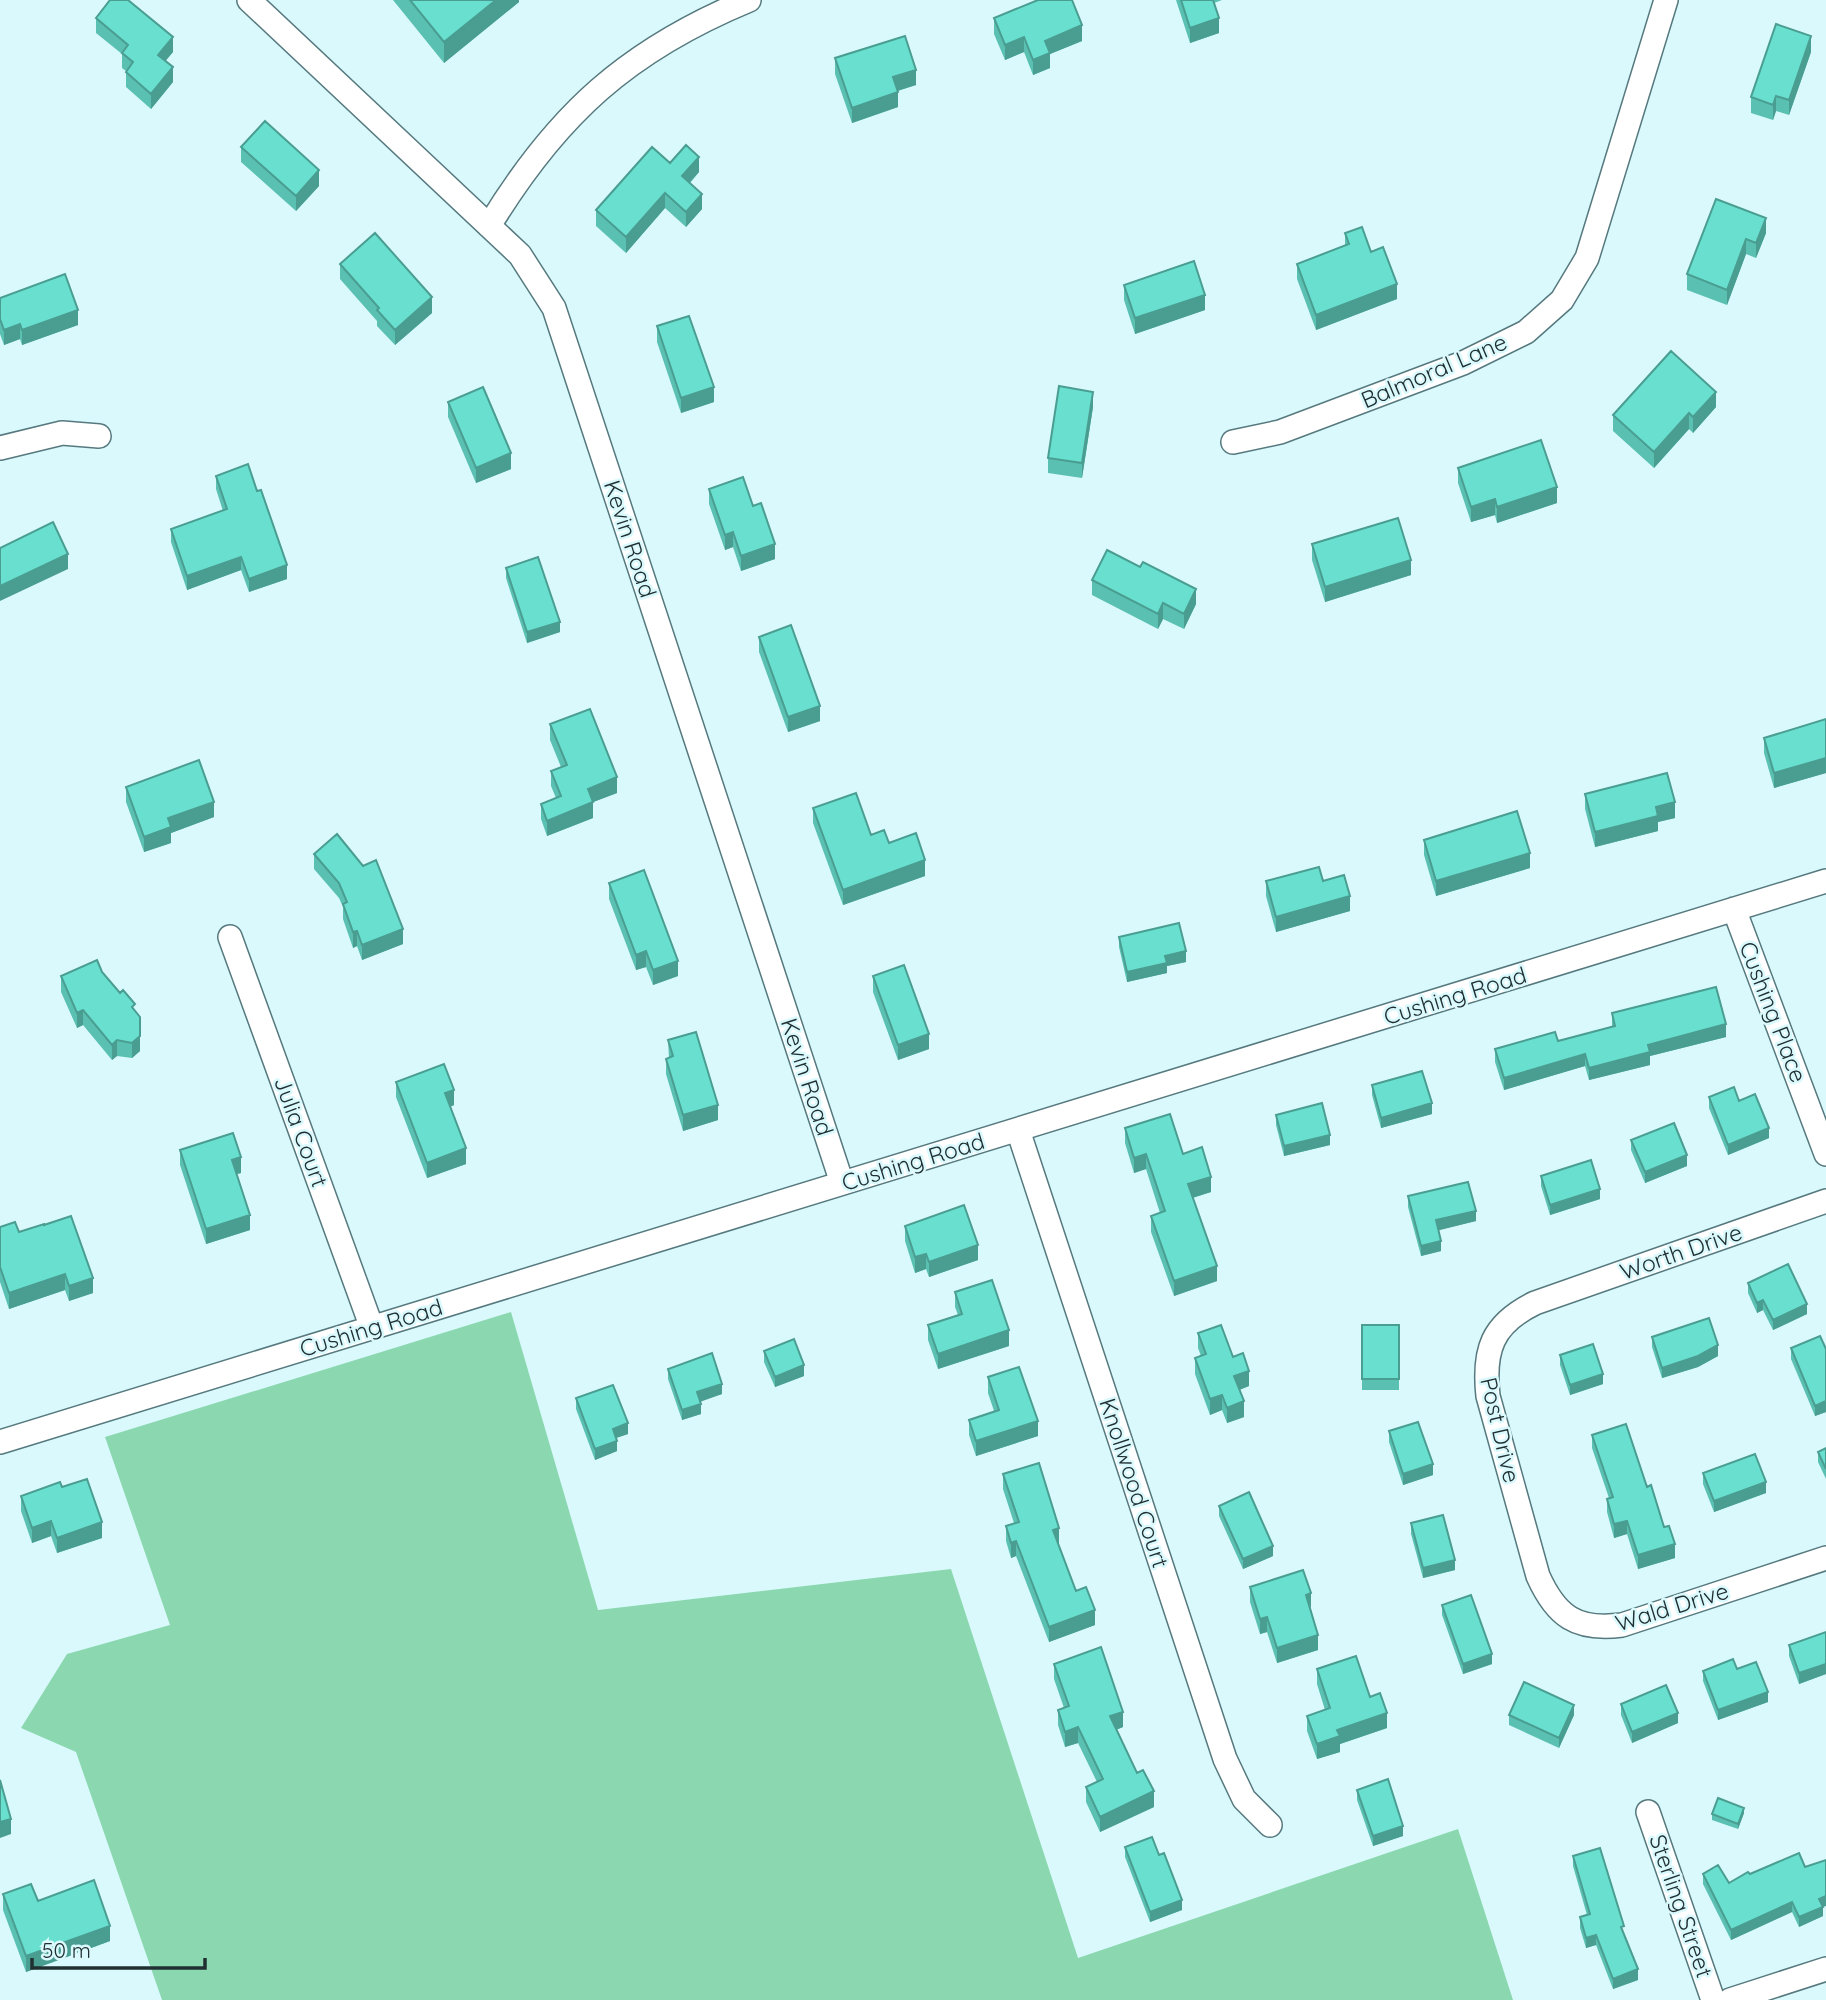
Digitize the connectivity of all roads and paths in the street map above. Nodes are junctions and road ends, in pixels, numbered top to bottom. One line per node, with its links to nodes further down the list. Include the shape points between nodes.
1 (249, 0): 4 (street, Kevin Road)
2 (749, 0): 4 (street, via 664,41 622,70 539,151)
3 (1666, 0): 6 (street, Balmoral Lane, via 1587,258 1562,300 1526,332 1463,363 1280,432)
4 (489, 226): 13 (street, Kevin Road, via 520,255 554,308)
5 (99, 436): 7 (street, via 62,433)
6 (1233, 442)
7 (0, 449)
8 (1826, 881): 9 (street, Cushing Road)
9 (1734, 909): 11 (street, Cushing Road); 12 (street, Cushing Place)
10 (230, 937): 16 (street, Julia Court)
11 (1018, 1129): 13 (street, Cushing Road); 21 (street, Knollwood Court, via 1225,1759 1244,1799)
12 (1826, 1154)
13 (842, 1183): 16 (street, Cushing Road)
14 (1826, 1201): 15 (street, Worth Drive)
15 (1535, 1303): 19 (street, Post Drive, via 1498,1332 1485,1370 1488,1396)
16 (372, 1328): 17 (street, Cushing Road)
17 (0, 1442)
18 (1826, 1558): 19 (street, Wald Drive, via 1601,1628 1562,1614 1548,1599)
19 (1538, 1576)
20 (1648, 1812): 23 (street, Sterling Street)
21 (1270, 1825)
22 (1826, 1969): 24 (street)
23 (1713, 2000)
24 (1730, 2000)

